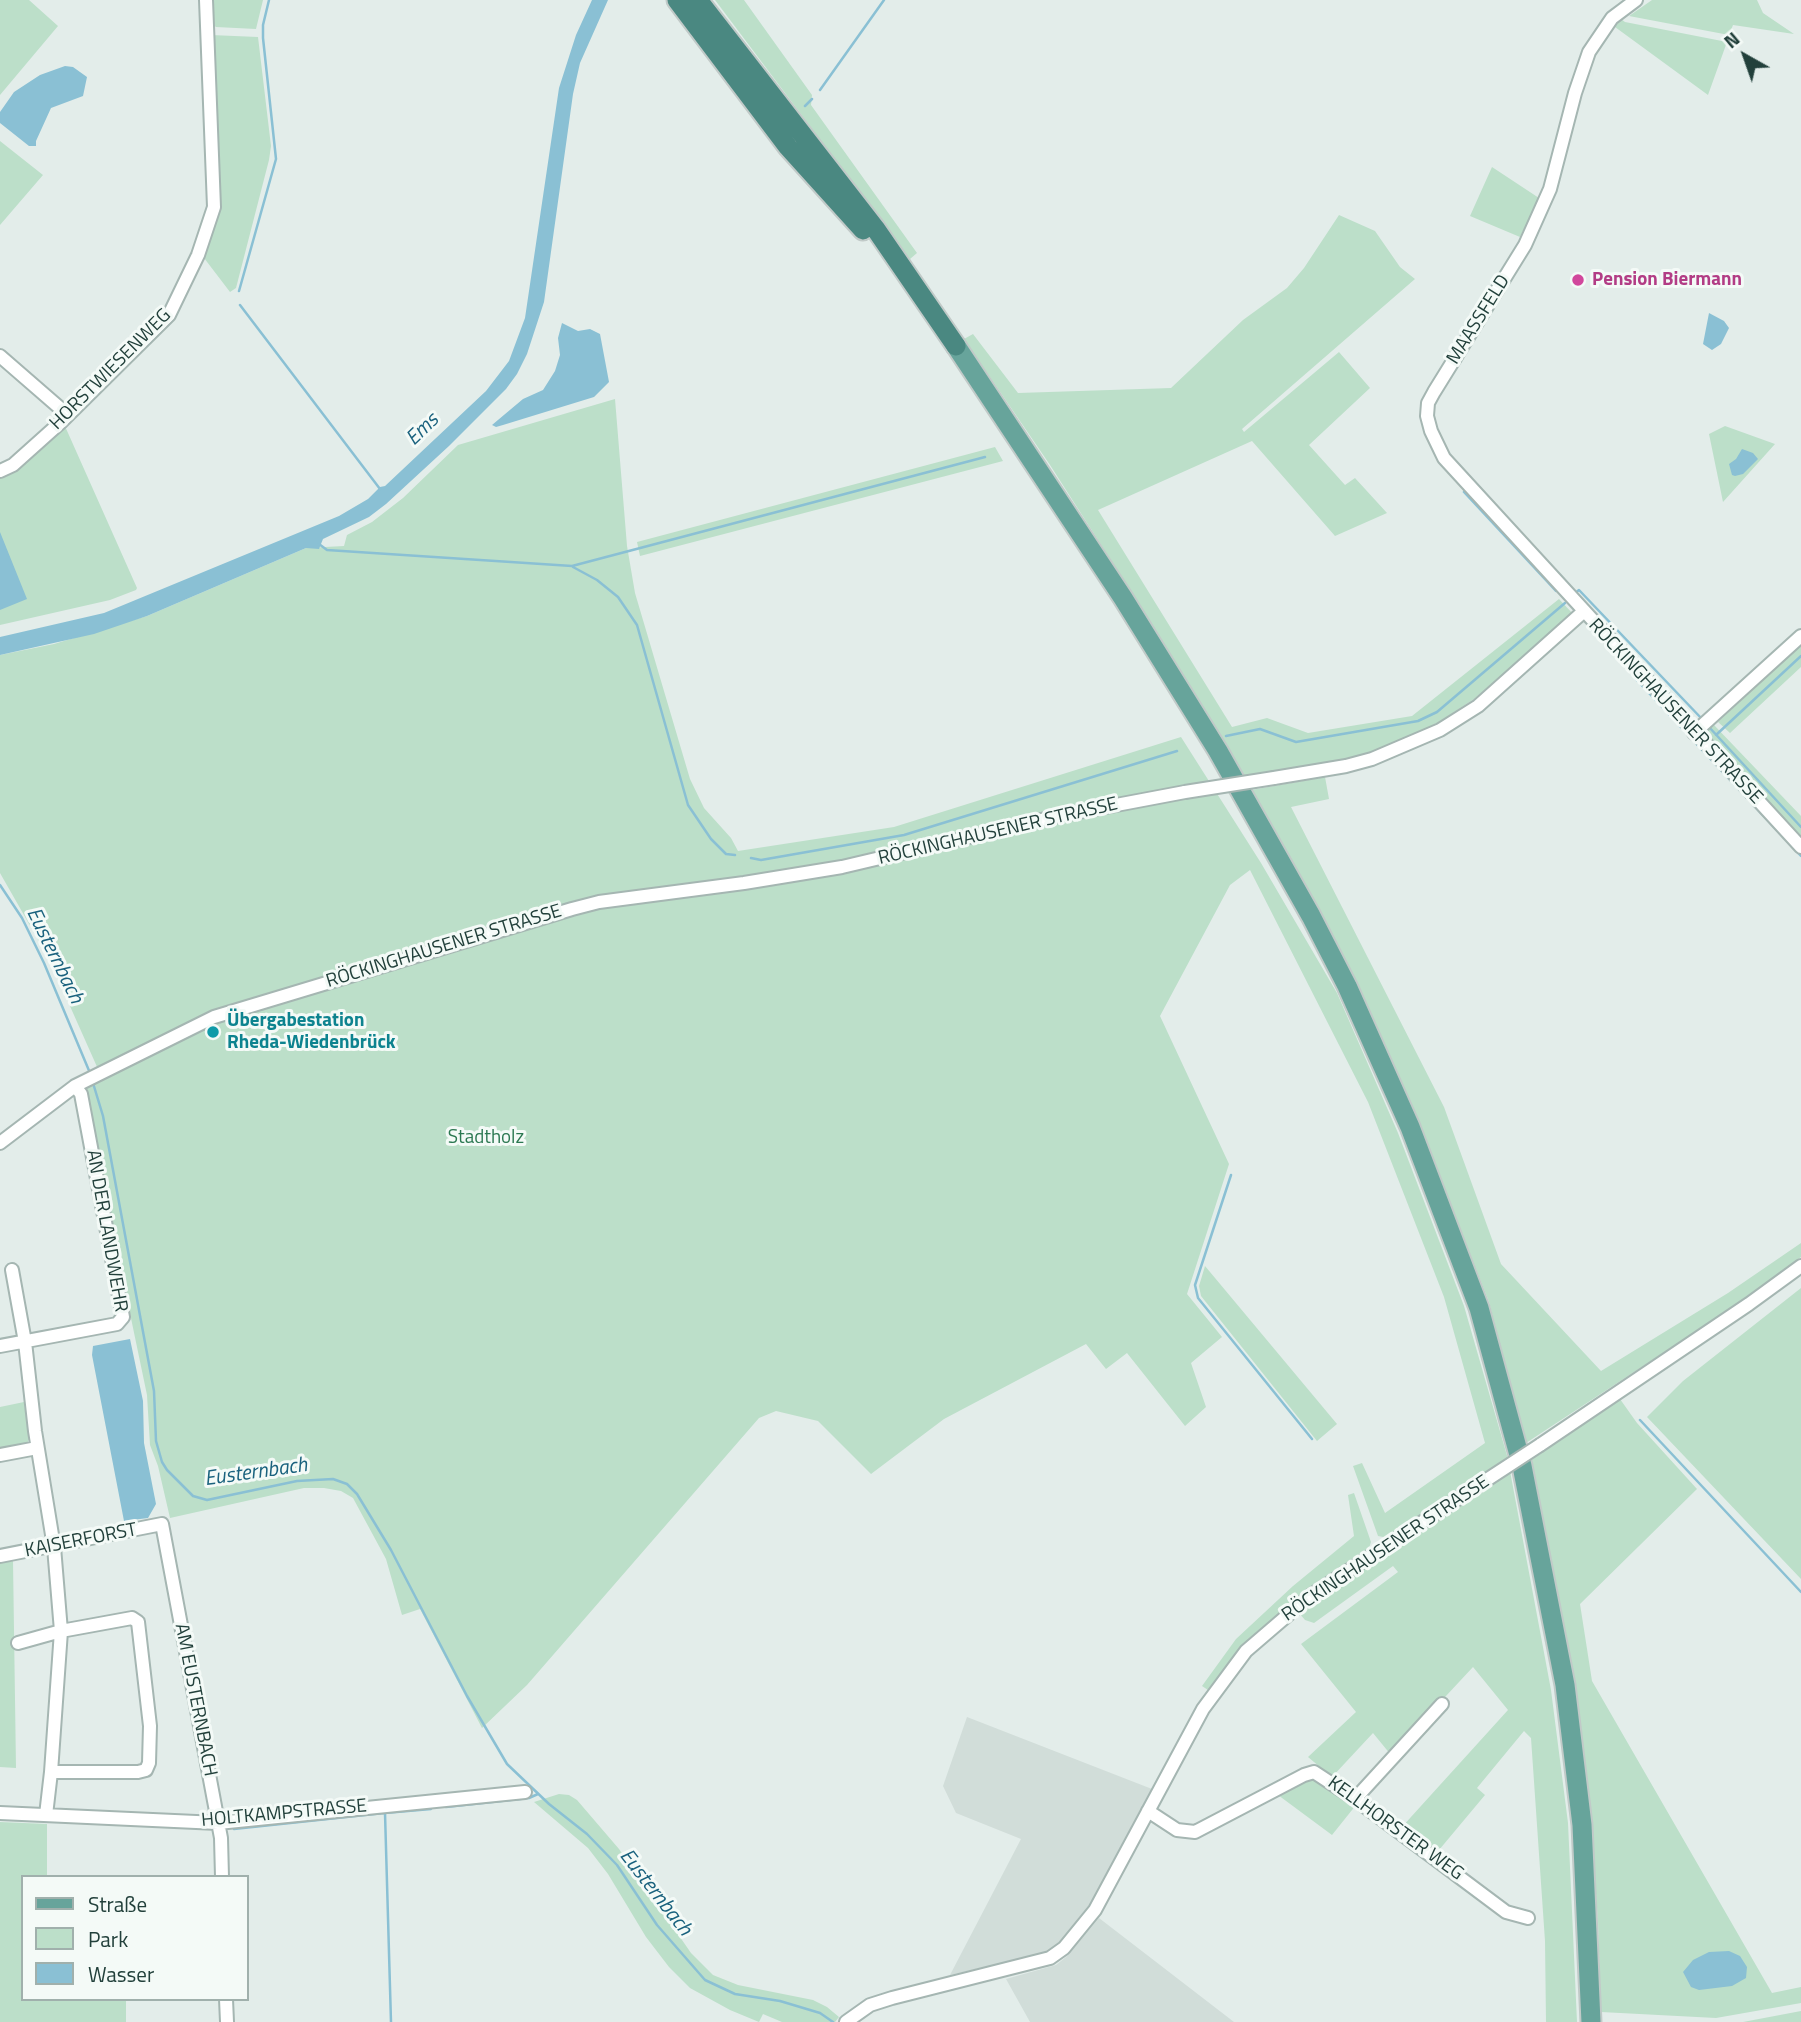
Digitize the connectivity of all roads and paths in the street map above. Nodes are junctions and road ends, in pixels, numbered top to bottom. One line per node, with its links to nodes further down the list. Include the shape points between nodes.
1 (205, 0): 8 (street, HORSTWIESENWEG, via 214,185 208,228 169,315)
2 (677, 0): 5 (highway, via 789,147)
3 (698, 0): 5 (highway, via 875,228)
4 (1636, 0): 10 (street, MAASSFELD, via 1612,18 1589,52 1550,189 1525,245 1428,403 1431,431 1444,458)
5 (911, 282): 6 (highway)
6 (956, 346): 40 (main road, via 1123,598 1218,751 1311,916 1410,1127 1474,1295 1522,1466 1565,1685 1582,1825)
7 (0, 356): 8 (street)
8 (65, 418): 9 (street, HORSTWIESENWEG, via 13,465)
9 (0, 471)
10 (1583, 612): 12 (street, RÖCKINGHAUSENER STRASSE); 14 (street, RÖCKINGHAUSENER STRASSE, bridge, via 1478,706 1440,730 1372,759 1058,816 842,867 572,909 236,1009)
11 (1801, 636): 12 (street)
12 (1694, 733): 13 (street, RÖCKINGHAUSENER STRASSE)
13 (1801, 847)
14 (80, 1084): 15 (street, RÖCKINGHAUSENER STRASSE); 18 (street, AN DER LANDWEHR, via 123,1317 117,1324)
15 (0, 1143)
16 (1801, 1266): 31 (street, RÖCKINGHAUSENER STRASSE, bridge, via 1310,1596 1247,1651 1203,1709)
17 (12, 1270): 18 (street)
18 (25, 1342): 19 (street); 20 (street)
19 (0, 1346)
20 (37, 1448): 21 (street); 23 (street)
21 (0, 1455)
22 (162, 1524): 23 (street, KAISERFORST); 34 (street, AM EUSTERNBACH)
23 (54, 1546): 24 (street, KAISERFORST); 25 (street)
24 (0, 1556)
25 (61, 1631): 26 (street); 28 (street); 28 (street, via 132,1618 138,1622 150,1726 149,1763 146,1770 138,1772)
26 (18, 1643)
27 (1443, 1704): 30 (street)
28 (51, 1772): 33 (street)
29 (525, 1792): 34 (street, HOLTKAMPSTRASSE)
30 (1355, 1799): 31 (street, KELLHORSTER WEG, via 1314,1772 1195,1832 1177,1830); 36 (street, KELLHORSTER WEG, via 1506,1912)
31 (1148, 1811): 39 (street, RÖCKINGHAUSENER STRASSE, via 1095,1910 1050,1958 892,1998)
32 (0, 1813): 33 (street, HOLTKAMPSTRASSE)
33 (46, 1815): 34 (street, HOLTKAMPSTRASSE)
34 (218, 1823): 35 (street, AM EUSTERNBACH)
35 (222, 1875)
36 (1528, 1917)
37 (226, 2001): 38 (street)
38 (227, 2022)
39 (846, 2022)
40 (1591, 2022)

